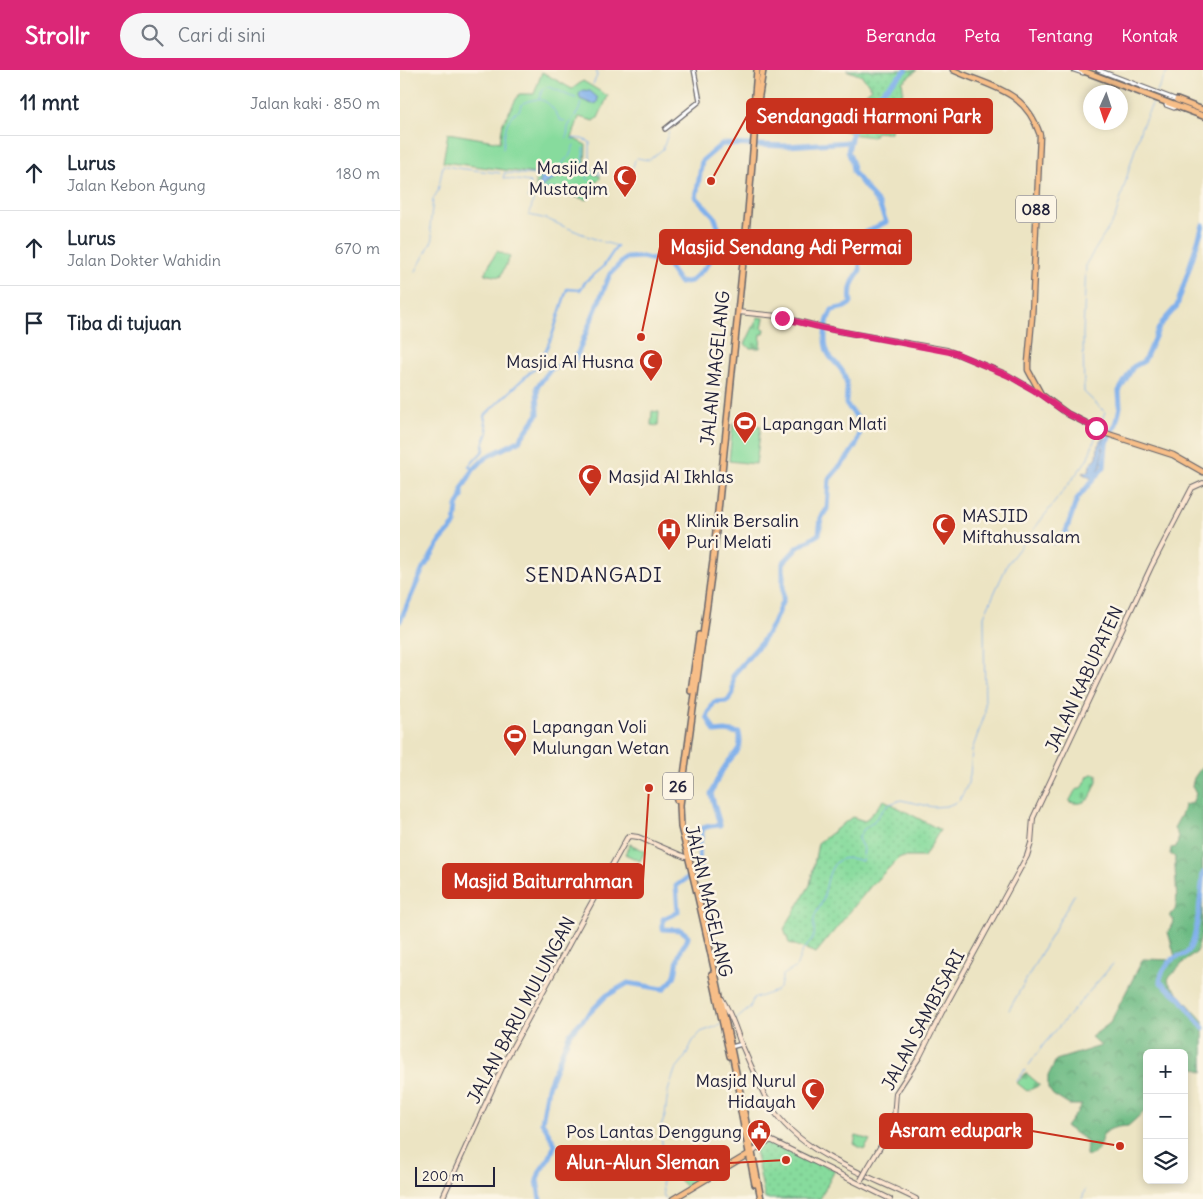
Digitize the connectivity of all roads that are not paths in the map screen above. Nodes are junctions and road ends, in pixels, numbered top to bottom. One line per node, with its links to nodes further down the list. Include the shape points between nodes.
1 (694, 70): 11 (street, via 700,101)
2 (760, 70): 9 (highway, JALAN MAGELANG / 26); 9 (highway); 12 (highway, JALAN MAGELANG / 26)
3 (953, 70): 16 (main road, 088, via 1019,100 1033,116 1040,135 1028,368)
4 (1074, 70): 8 (street)
5 (1081, 70): 8 (highway)
6 (1091, 70): 8 (highway)
7 (1098, 70): 8 (street)
8 (1146, 93): 10 (highway)
9 (756, 112): 12 (highway, JALAN MAGELANG / 26)
10 (1203, 114)
11 (665, 128)
12 (754, 138): 13 (highway, JALAN MAGELANG / 26)
13 (753, 151): 14 (highway, JALAN MAGELANG / 26); 15 (highway, JALAN MAGELANG / 26)
14 (738, 312): 15 (highway, JALAN MAGELANG / 26); 16 (main road, via 777,316 823,328 946,350 1006,374)
15 (729, 386): 19 (highway, JALAN MAGELANG / 26)
16 (1041, 394): 17 (main road, 088, via 1068,414 1098,429 1172,455)
17 (1203, 472)
18 (1203, 482): 22 (main road, JALAN KABUPATEN, via 1189,492 1152,566 1034,815 1029,852)
19 (692, 702): 20 (highway, JALAN MAGELANG / 26, via 676,806); 21 (highway, JALAN MAGELANG / 26, via 679,809)
20 (685, 857): 21 (highway, JALAN MAGELANG / 26); 31 (main road, JALAN BARU MULUNGAN, via 638,837 627,838 506,1059)
21 (690, 870): 23 (highway, JALAN MAGELANG / 26)
22 (1005, 896): 30 (main road, JALAN SAMBISARI, bridge, via 920,1056 896,1093 893,1131)
23 (719, 996): 24 (highway, JALAN MAGELANG / 26); 25 (main road, JALAN MAGELANG)
24 (726, 1032): 26 (highway, JALAN MAGELANG / 26); 29 (highway, JALAN MAGELANG / 26)
25 (742, 1044): 26 (street); 35 (main road, JALAN MAGELANG, via 768,1102 795,1136 820,1152)
26 (731, 1047): 27 (highway, JALAN MAGELANG / 26)
27 (748, 1129): 28 (main road); 29 (highway, JALAN MAGELANG / 26)
28 (771, 1141): 29 (main road); 30 (main road)
29 (751, 1153): 32 (main road); 33 (highway, JALAN MAGELANG / 26)
30 (860, 1182): 34 (main road)
31 (442, 1199)
32 (673, 1199)
33 (760, 1199)
34 (890, 1199)
35 (916, 1199)

